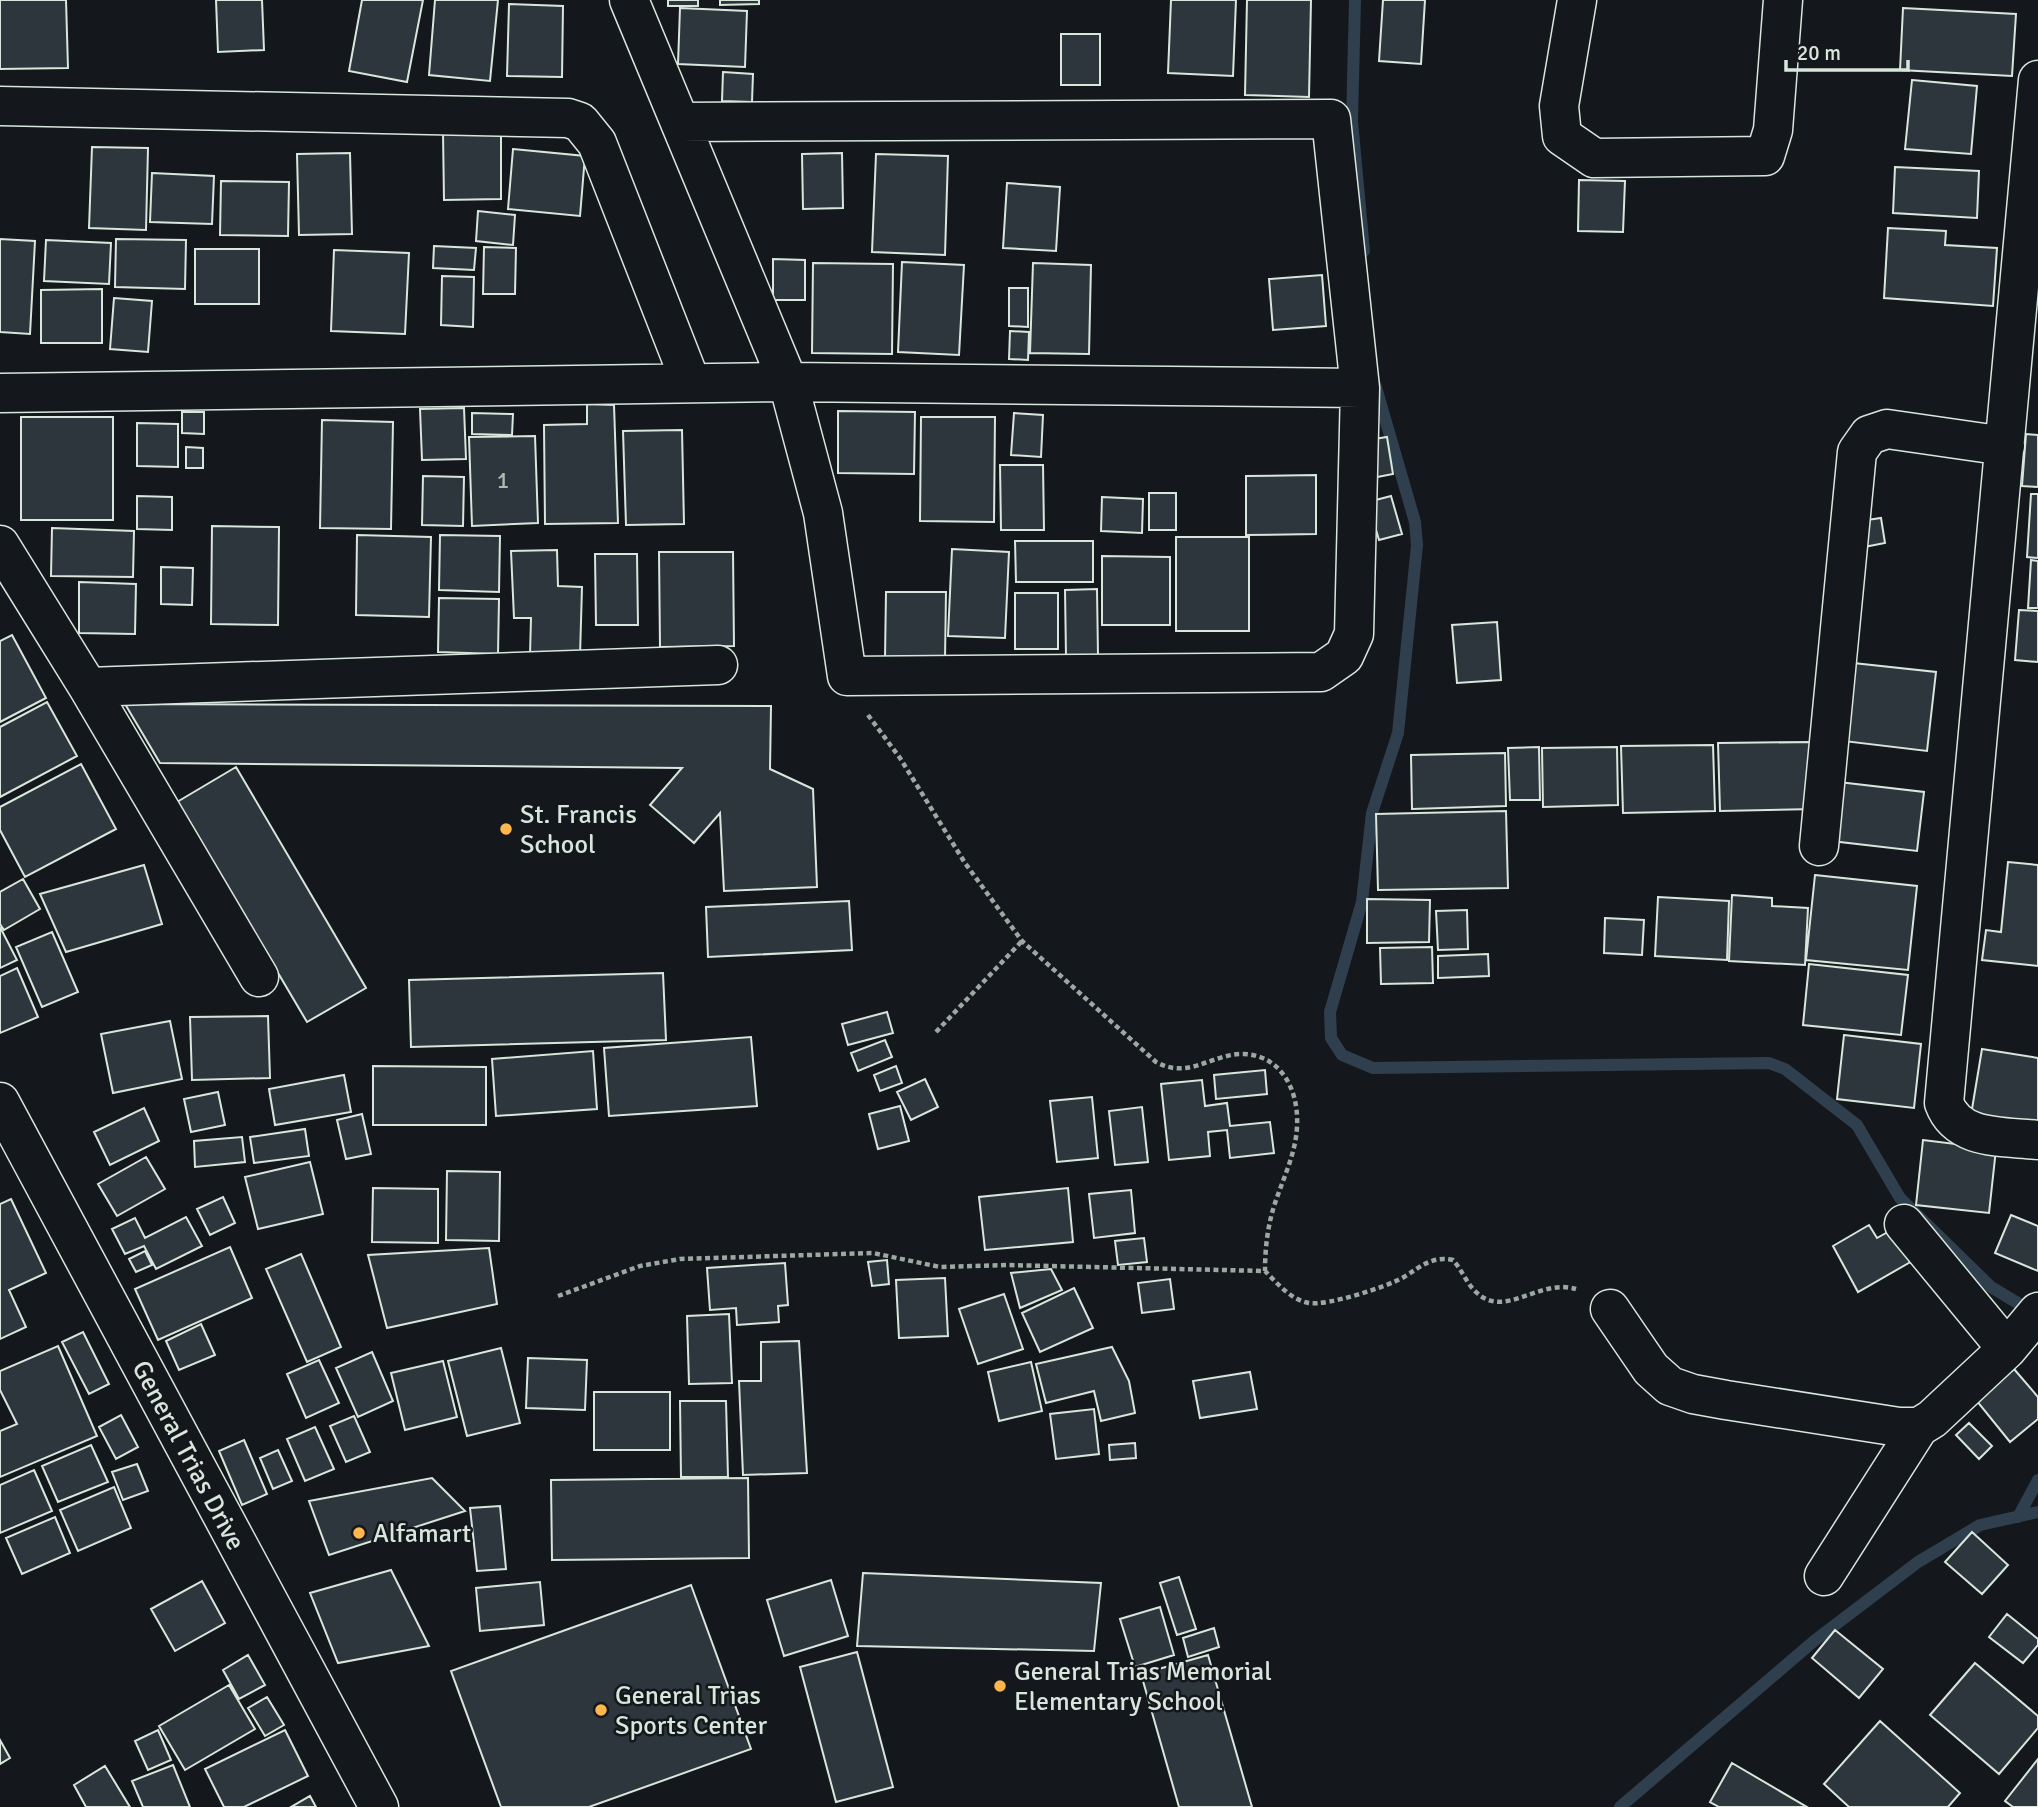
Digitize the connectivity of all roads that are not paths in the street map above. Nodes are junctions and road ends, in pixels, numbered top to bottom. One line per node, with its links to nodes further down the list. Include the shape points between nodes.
1 (629, 0): 6 (street)
2 (1577, 0): 3 (street, via 1559,106 1562,136 1594,158 1739,159 1765,156 1773,130)
3 (1783, 0)
4 (2038, 80): 7 (street)
5 (0, 106): 9 (street, via 568,118 580,122 597,143)
6 (680, 122): 8 (street); 10 (street, via 1331,119)
7 (2035, 158): 12 (street)
8 (788, 382): 9 (street); 10 (street); 10 (street, via 822,513 847,676 1321,672 1344,656 1354,634)
9 (691, 383): 11 (street)
10 (1360, 388)
11 (0, 393)
12 (2005, 446): 16 (street, via 1887,429 1869,435 1857,452); 19 (street, via 1944,1103 1950,1118 1965,1129)
13 (0, 545): 15 (street)
14 (718, 665): 15 (street)
15 (88, 687): 17 (street)
16 (1819, 846)
17 (259, 977)
18 (0, 1102): 26 (street, General Trias Drive)
19 (2038, 1140)
20 (1904, 1224): 23 (street)
21 (1610, 1309): 24 (street, via 1651,1369 1670,1386 1726,1400)
22 (2038, 1312): 23 (street)
23 (2007, 1349): 24 (street)
24 (1919, 1427): 25 (street)
25 (1824, 1576)
26 (379, 1807)

